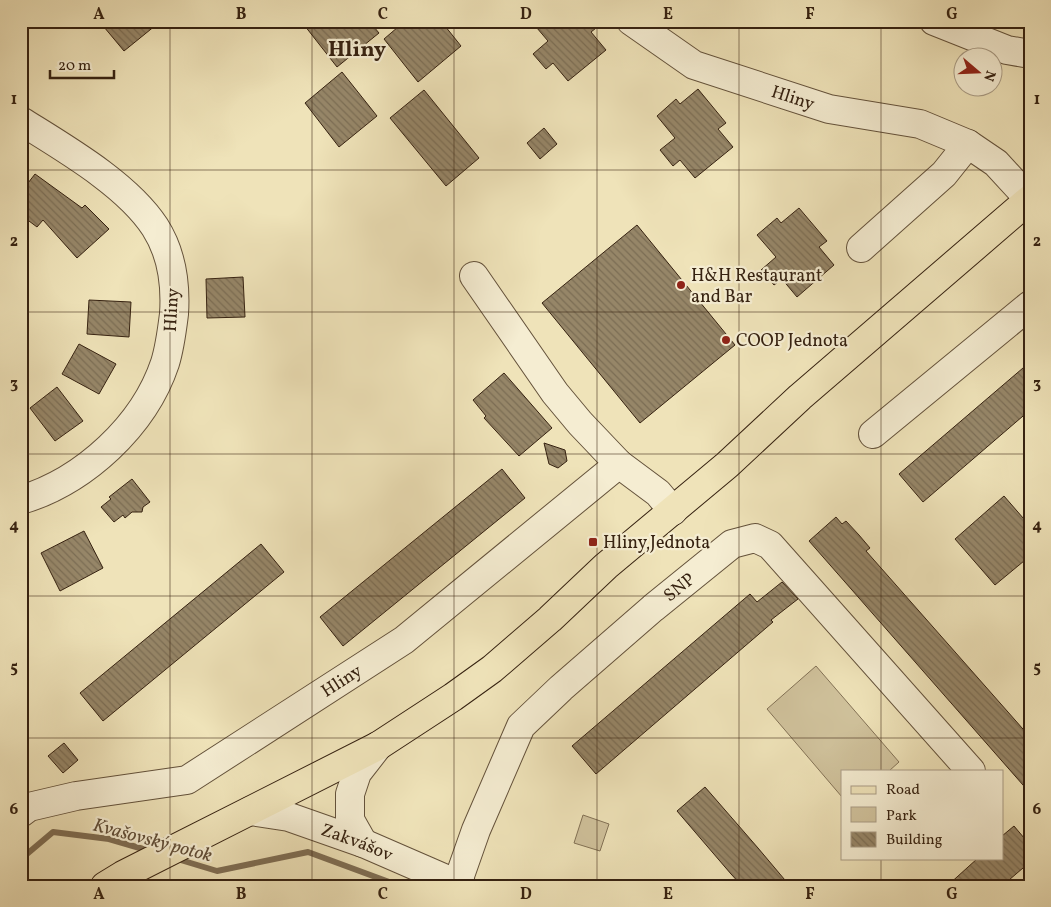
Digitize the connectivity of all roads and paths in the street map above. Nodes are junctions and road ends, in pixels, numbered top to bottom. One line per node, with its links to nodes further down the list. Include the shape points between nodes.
1 (631, 21): 5 (street, Hliny, via 694,65 829,109 920,124)
2 (934, 21): 3 (street, via 1007,50)
3 (1030, 54)
4 (21, 121): 12 (street, Hliny, via 101,174 140,207 163,243 175,295 173,324 164,363 135,417 119,438 86,467)
5 (968, 144): 6 (street, Hliny, via 996,163); 7 (street, via 944,174)
6 (1030, 199): 13 (main road, via 800,397)
7 (861, 248)
8 (474, 276): 11 (street, via 555,392 580,424)
9 (1030, 305): 10 (street)
10 (873, 434)
11 (619, 464): 13 (street, via 658,493); 17 (street, Hliny, via 404,640 187,780 76,796 29,807)
12 (21, 500)
13 (674, 511): 14 (main road, via 606,566 492,669)
14 (378, 746): 16 (main road); 18 (street, via 358,773 350,794 350,820)
15 (970, 770): 20 (street, SNP, via 770,545 755,538 732,544 652,608 521,726 476,830)
16 (250, 811): 18 (street, Zakvášov, via 289,817); 19 (main road)
17 (21, 813)
18 (363, 843): 20 (street, Zakvášov)
19 (114, 880)
20 (460, 885)

